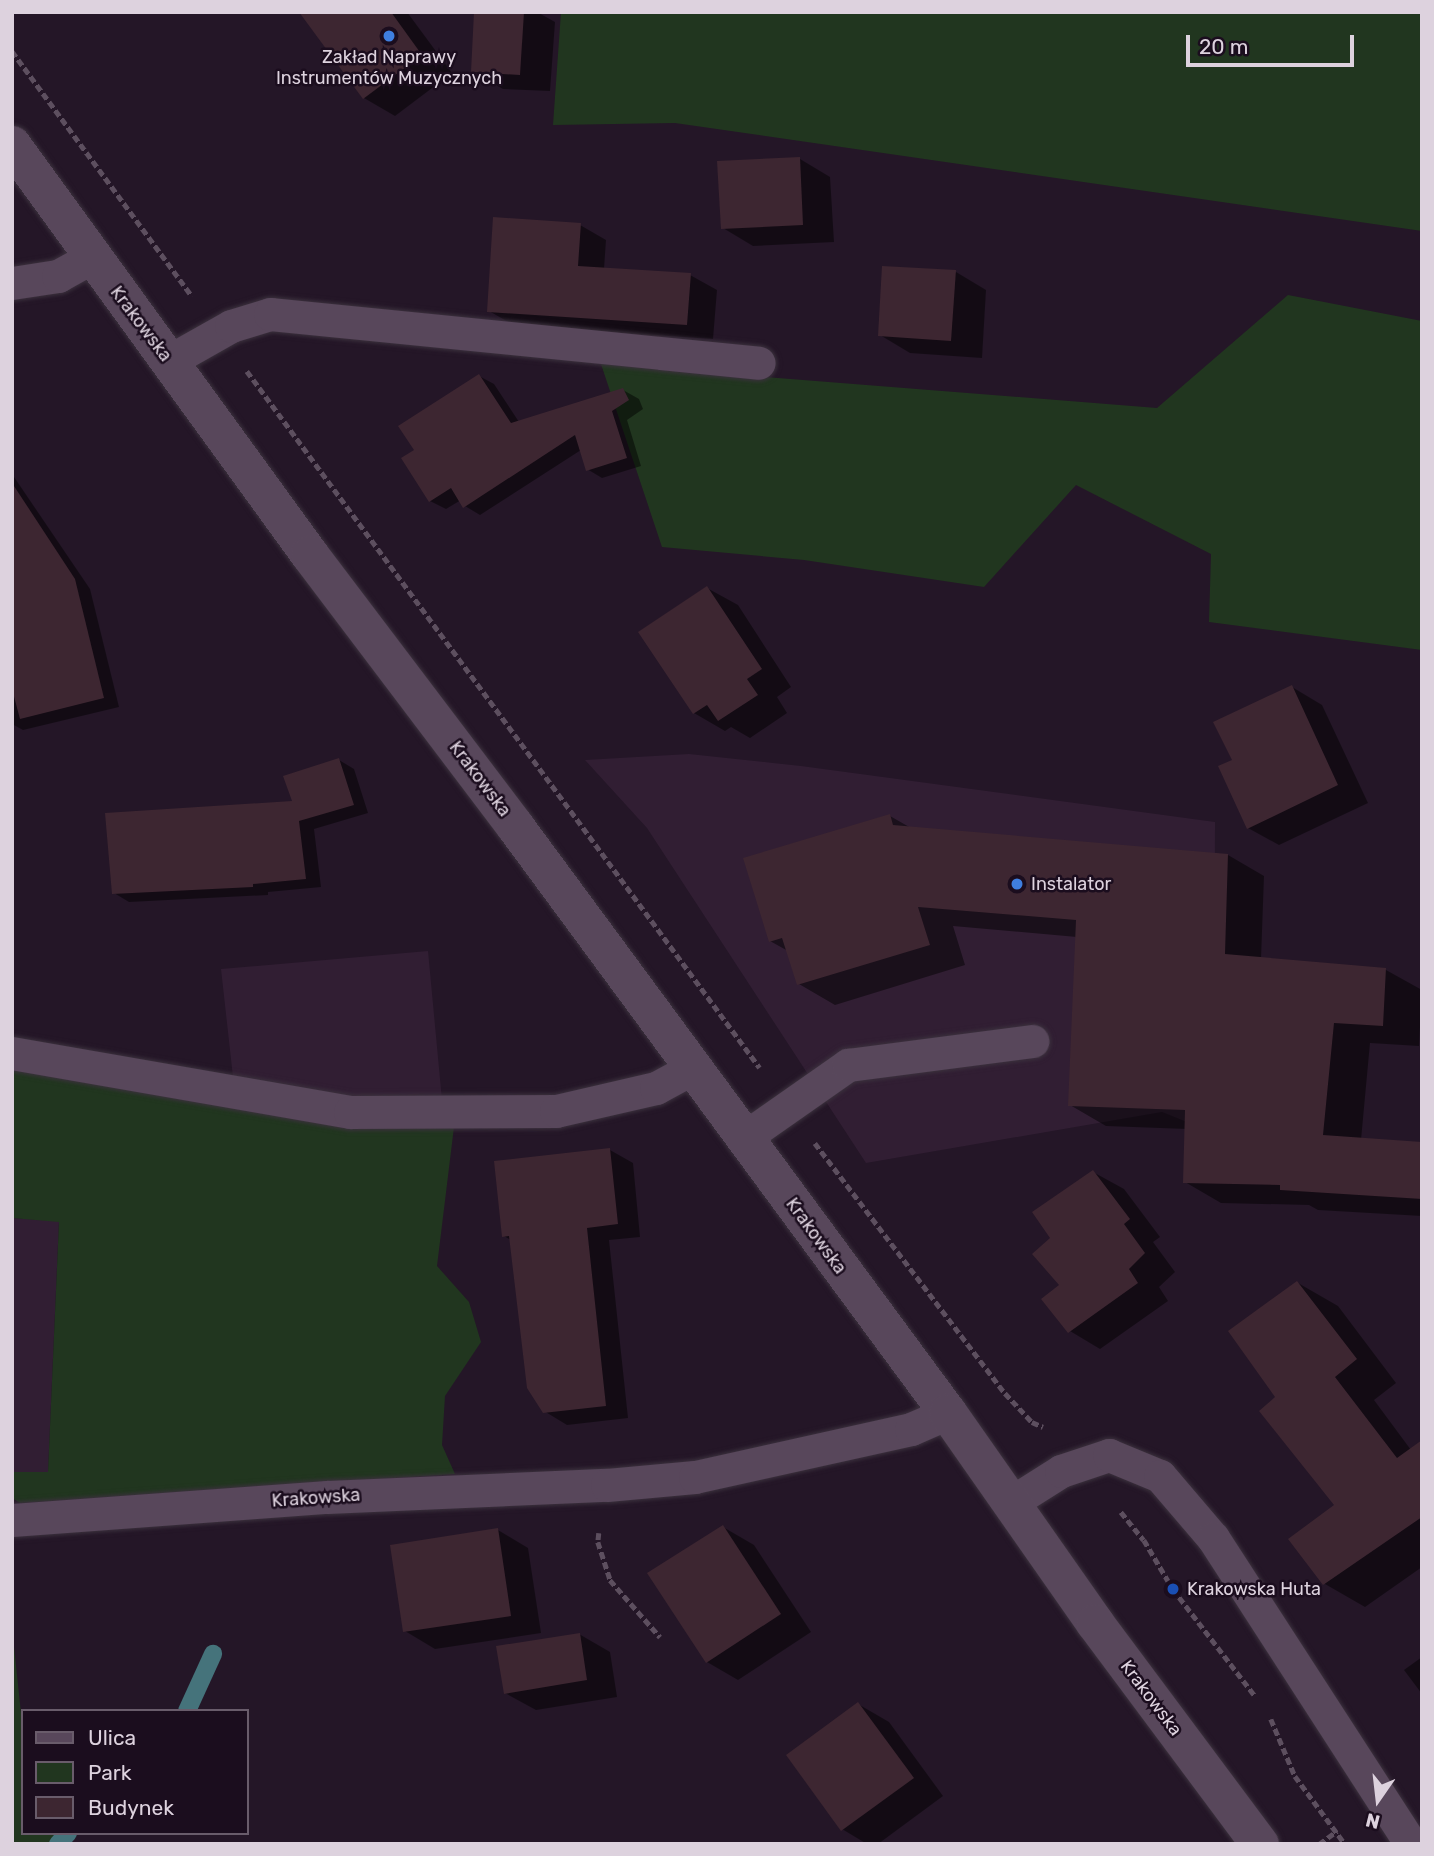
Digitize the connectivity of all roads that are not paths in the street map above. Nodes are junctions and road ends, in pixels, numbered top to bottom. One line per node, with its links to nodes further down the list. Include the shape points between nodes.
1 (12, 145): 2 (main road, Krakowska)
2 (92, 257): 3 (lane, via 58,276); 4 (main road, Krakowska)
3 (12, 283)
4 (169, 361): 5 (lane, via 219,333 270,314); 8 (main road, Krakowska)
5 (758, 363)
6 (1032, 1041): 9 (lane, via 848,1065)
7 (12, 1053): 8 (lane, via 349,1112 556,1111 656,1088)
8 (693, 1068): 9 (main road, Krakowska)
9 (745, 1137): 10 (main road, Krakowska)
10 (948, 1413): 11 (main road, Krakowska); 12 (lane, Krakowska, via 911,1429 695,1476)
11 (1012, 1502): 13 (main road, Krakowska, via 1095,1623); 14 (lane, via 1081,1463 1109,1455 1160,1476 1213,1538)
12 (12, 1520)
13 (1260, 1844)
14 (1411, 1844)

